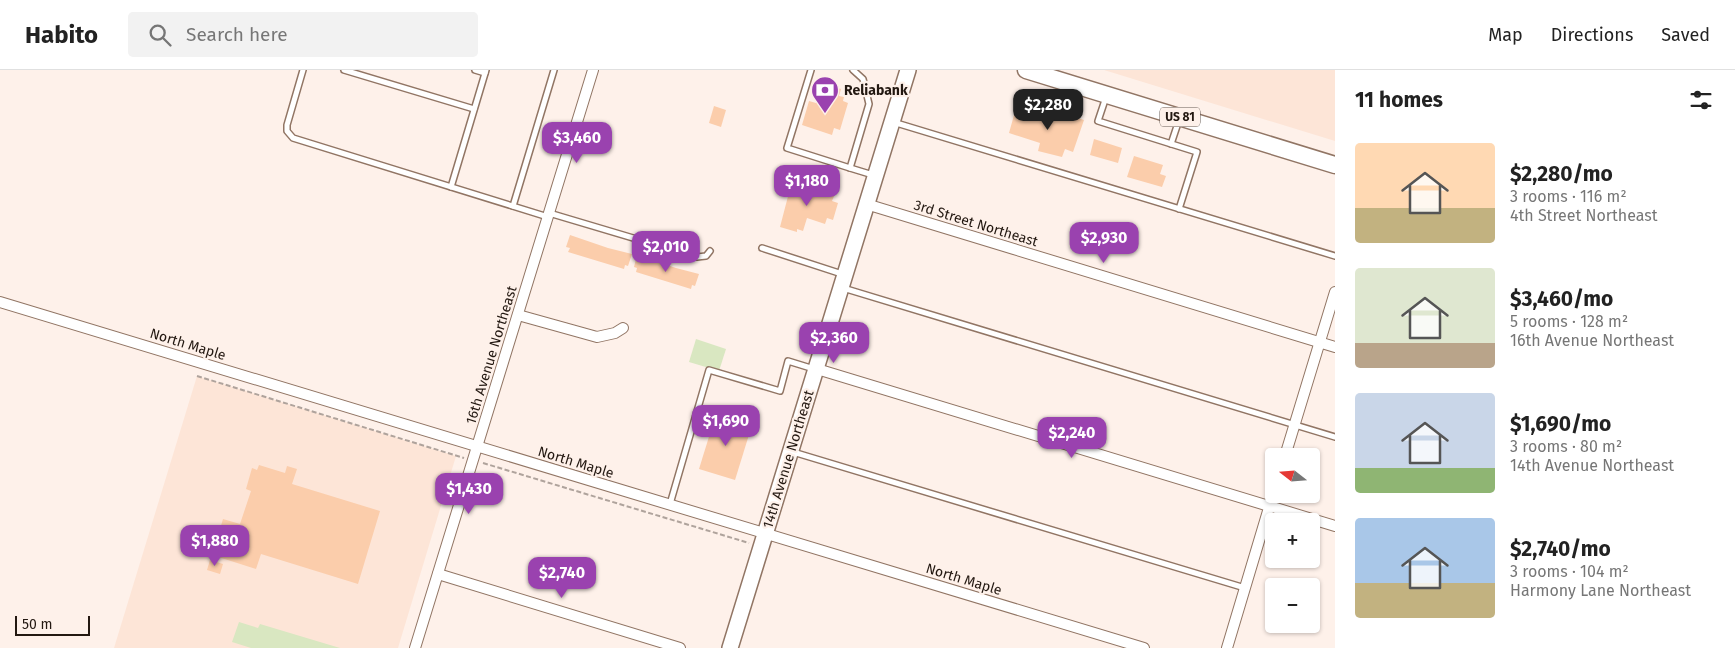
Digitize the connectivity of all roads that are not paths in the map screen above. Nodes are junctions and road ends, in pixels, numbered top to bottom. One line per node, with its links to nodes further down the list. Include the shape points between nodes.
1 (303, 70): 19 (lane, via 287,125 293,138)
2 (344, 70): 12 (lane)
3 (475, 70): 10 (lane)
4 (554, 70): 21 (lane)
5 (593, 70): 23 (street, 16th Avenue Northeast)
6 (811, 70): 17 (lane, via 787,148)
7 (853, 70): 17 (lane, via 863,79 869,104)
8 (908, 70): 14 (main road, 14th Avenue Northeast)
9 (1026, 70): 11 (main road, US 81)
10 (485, 72): 12 (lane)
11 (1107, 95): 13 (main road, US 81); 15 (lane, via 1098,121)
12 (474, 109): 19 (lane)
13 (1180, 117): 15 (lane); 16 (main road, US 81)
14 (892, 122): 18 (main road, 14th Avenue Northeast); 22 (lane)
15 (1171, 144): 22 (lane, via 1197,152)
16 (1335, 165)
17 (850, 168): 18 (lane)
18 (875, 176): 20 (main road, 14th Avenue Northeast)
19 (450, 187): 21 (lane)
20 (866, 204): 27 (main road, 14th Avenue Northeast); 32 (street, 3rd Street Northeast)
21 (513, 206): 23 (lane)
22 (1179, 209): 26 (lane)
23 (549, 215): 25 (lane, via 696,257 706,256); 30 (street, 16th Avenue Northeast)
24 (762, 248): 27 (lane)
25 (710, 251)
26 (1335, 256)
27 (843, 281): 34 (main road, 14th Avenue Northeast); 35 (lane)
28 (1335, 292): 32 (street)
29 (0, 302): 37 (street, North Maple)
30 (518, 315): 31 (street, via 596,337 615,334); 37 (street, 16th Avenue Northeast)
31 (623, 328)
32 (1320, 342): 33 (street, 3rd Street Northeast); 35 (street)
33 (1335, 347)
34 (816, 369): 39 (main road, 14th Avenue Northeast); 41 (lane, via 788,361 780,391 709,370); 42 (street)
35 (1294, 424): 36 (lane); 38 (street)
36 (1335, 437)
37 (477, 446): 41 (street, North Maple); 45 (street, 16th Avenue Northeast)
38 (1286, 448)
39 (791, 452): 44 (main road, 14th Avenue Northeast); 46 (lane)
40 (1270, 503): 42 (street)
41 (670, 505): 44 (street, North Maple)
42 (1269, 506): 43 (street); 46 (street)
43 (1335, 526)
44 (765, 534): 49 (main road, 14th Avenue Northeast); 50 (street, North Maple)
45 (438, 574): 47 (street, 16th Avenue Northeast); 48 (street)
46 (1245, 588): 51 (street)
47 (415, 648)
48 (680, 648)
49 (730, 648)
50 (1144, 648)
51 (1227, 648)

